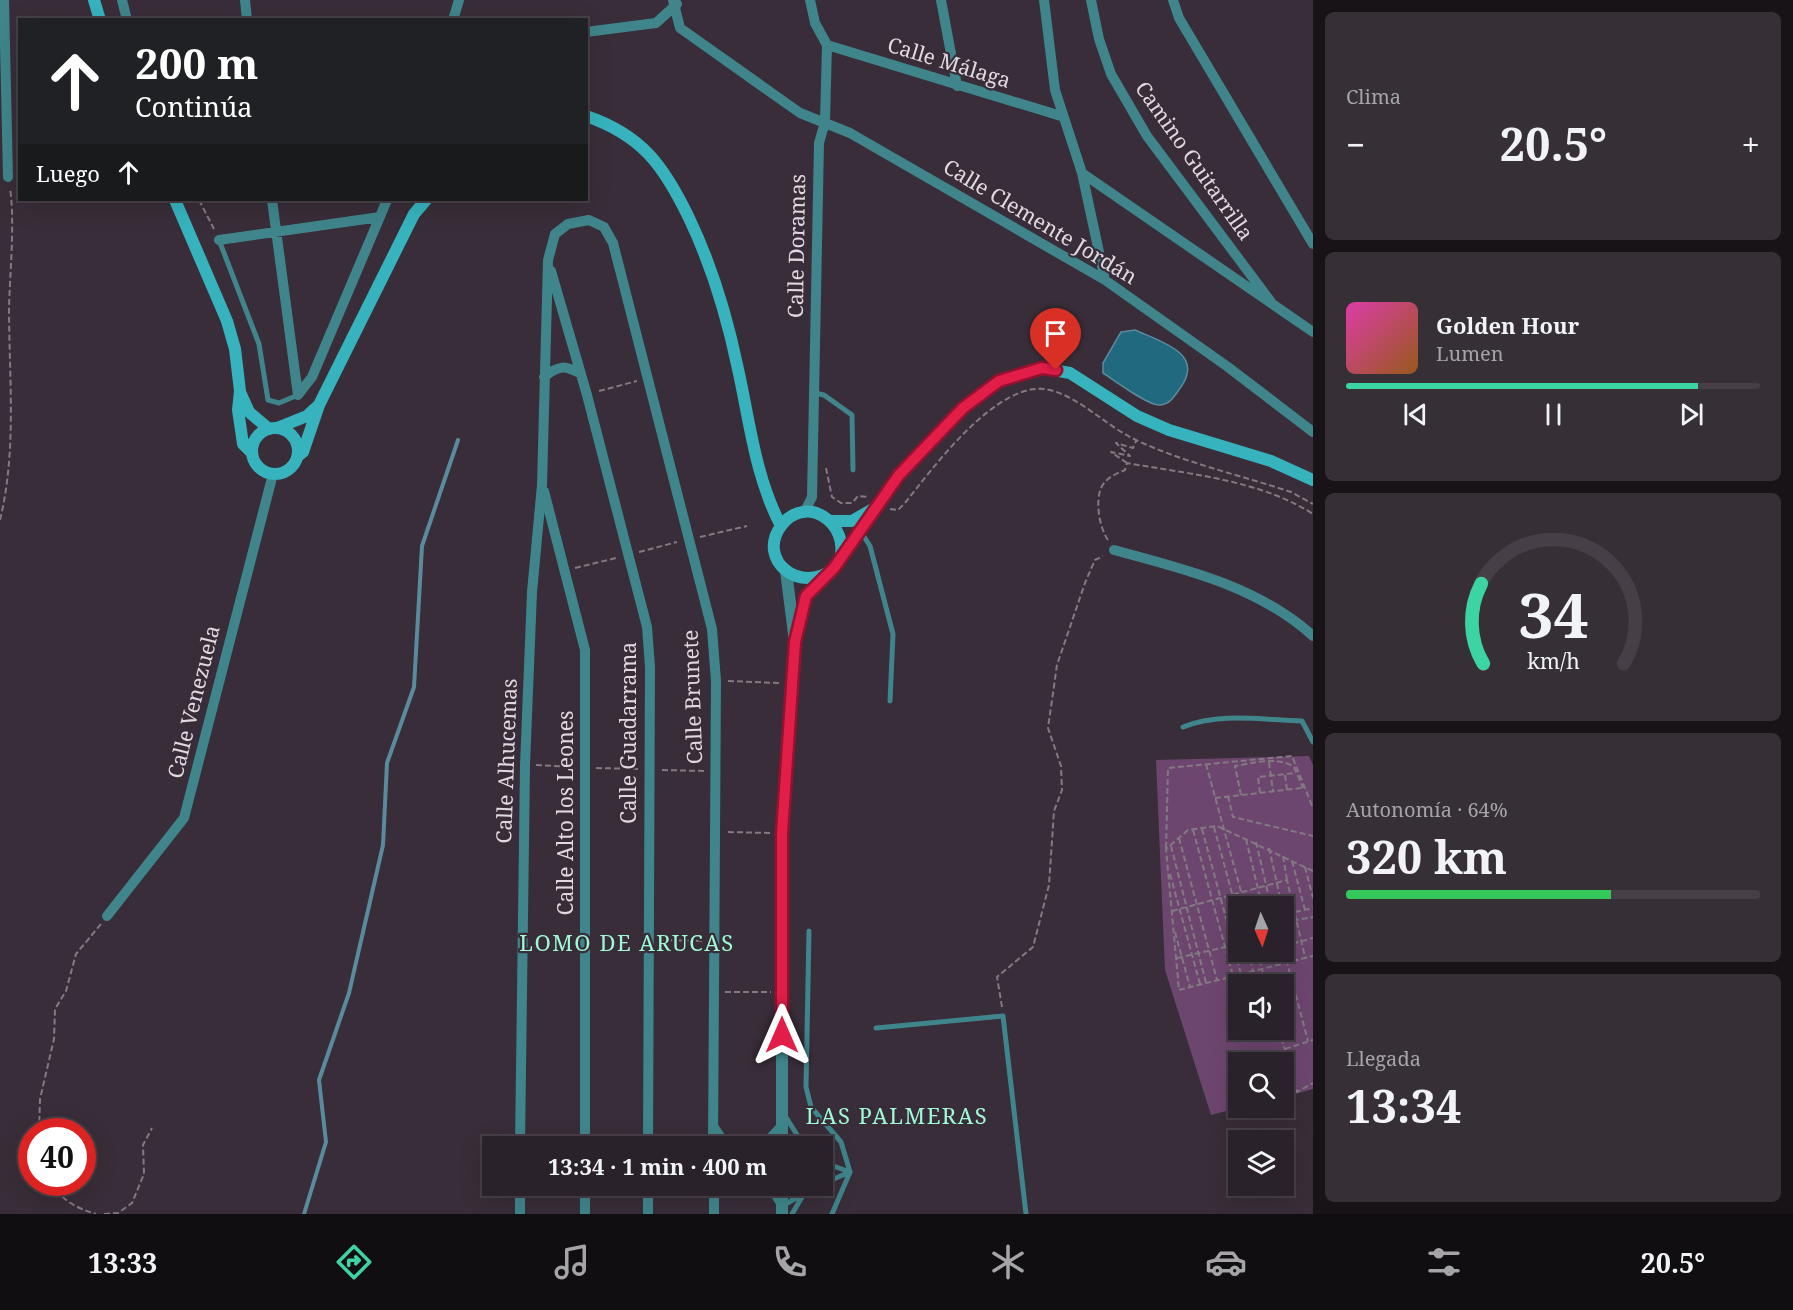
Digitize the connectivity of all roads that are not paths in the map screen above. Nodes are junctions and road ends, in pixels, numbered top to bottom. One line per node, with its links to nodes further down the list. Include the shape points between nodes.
1 (4, 0): 23 (street)
2 (94, 0): 12 (main road)
3 (122, 0): 13 (street)
4 (245, 0): 14 (street)
5 (459, 0): 15 (street)
6 (810, 0): 17 (street, Calle Doramas, via 815,23)
7 (941, 0): 18 (street)
8 (1044, 0): 19 (street)
9 (1091, 0): 35 (street, Camino Guitarrilla, via 1099,39 1117,84 1147,136)
10 (1173, 0): 32 (street, via 1179,18)
11 (676, 3): 16 (street, via 656,24); 21 (street, Calle Clemente Jordán, via 680,28 800,114)
12 (99, 18)
13 (126, 18)
14 (247, 18)
15 (454, 18)
16 (588, 32)
17 (827, 45): 18 (street, Calle Málaga); 21 (street, Calle Doramas)
18 (957, 86): 19 (street, Calle Málaga)
19 (1061, 116): 22 (street)
20 (588, 117): 52 (main road, via 613,125 652,156 666,174 699,238 726,314)
21 (825, 122): 34 (street, Calle Clemente Jordán); 40 (street, Calle Doramas, via 819,143)
22 (1082, 173): 34 (street); 35 (street)
23 (8, 177)
24 (175, 201): 39 (main road, via 227,321)
25 (272, 201): 30 (street)
26 (387, 201): 28 (street)
27 (425, 201): 42 (main road, via 414,214)
28 (380, 217): 30 (street); 41 (street, via 312,377)
29 (568, 224): 33 (street, Calle Alhucemas, via 555,234); 70 (street, Calle Brunete, via 589,220 604,227 613,243 712,629 716,681)
30 (276, 232): 31 (street); 41 (street)
31 (219, 240): 41 (lane, via 259,344 268,400 279,403)
32 (1313, 244)
33 (548, 260): 37 (street, Calle Guadarrama); 38 (street, Calle Alhucemas)
34 (1105, 280): 44 (street, Calle Clemente Jordán)
35 (1270, 302): 36 (street)
36 (1313, 332)
37 (581, 374): 38 (street, via 566,366 556,367); 74 (street, Calle Guadarrama, via 647,627)
38 (544, 377): 50 (street, Calle Alhucemas)
39 (240, 390): 43 (main road, via 249,412); 45 (main road, via 238,410 243,444)
40 (813, 393): 47 (lane, via 824,395 852,415); 51 (street, Calle Doramas)
41 (298, 395)
42 (319, 405): 43 (main road, via 306,416); 46 (main road, via 303,452)
43 (273, 429): 45 (main road, via 256,438); 46 (main road, via 291,435 298,449)
44 (1313, 432)
45 (252, 453): 48 (main road, via 259,467)
46 (297, 457): 48 (main road, via 288,470)
47 (853, 470)
48 (273, 474): 66 (street, Calle Venezuela, via 184,818)
49 (1313, 480): 53 (main road, via 1271,461 1169,430 1137,416 1070,373 1042,368 999,381 963,408 899,475)
50 (542, 485): 72 (street, Calle Alhucemas, via 532,592 525,765); 73 (street, Calle Alto los Leones, via 585,650)
51 (812, 497): 54 (street); 55 (street)
52 (767, 499): 54 (main road); 56 (main road)
53 (878, 504): 55 (main road, via 852,521); 57 (main road)
54 (799, 514): 55 (main road); 56 (main road)
55 (827, 518): 59 (main road, via 842,539)
56 (782, 526): 60 (main road, via 777,535 776,554)
57 (860, 531): 59 (main road); 63 (lane, via 870,546 893,634)
58 (1114, 550): 61 (street, via 1210,577 1298,622)
59 (837, 564): 60 (main road, via 821,578 811,580); 62 (street, via 806,596)
60 (786, 571): 62 (street)
61 (1313, 636)
62 (795, 642): 69 (street, via 782,833)
63 (890, 701)
64 (1183, 727): 65 (lane, via 1199,720 1216,719 1302,721)
65 (1313, 742)
66 (106, 916)
67 (809, 931): 81 (lane, via 806,1087 811,1107 842,1142)
68 (876, 1028): 97 (lane, via 1003,1016)
69 (782, 1110): 71 (street); 79 (lane)
70 (713, 1126): 75 (street, Calle Brunete); 76 (street)
71 (781, 1127): 77 (street); 78 (street)
72 (520, 1136)
73 (585, 1136)
74 (648, 1136)
75 (713, 1136)
76 (720, 1136)
77 (772, 1136)
78 (781, 1136)
79 (798, 1136)
80 (833, 1166): 81 (lane)
81 (850, 1172): 82 (lane); 96 (lane)
82 (833, 1179)
83 (520, 1196): 91 (street)
84 (585, 1196): 92 (street)
85 (648, 1196): 93 (street)
86 (714, 1196): 94 (street)
87 (775, 1196): 90 (street)
88 (798, 1196): 90 (lane)
89 (803, 1196): 95 (lane)
90 (782, 1210)
91 (520, 1214)
92 (585, 1214)
93 (648, 1214)
94 (714, 1214)
95 (792, 1214)
96 (832, 1214)
97 (1026, 1214)

